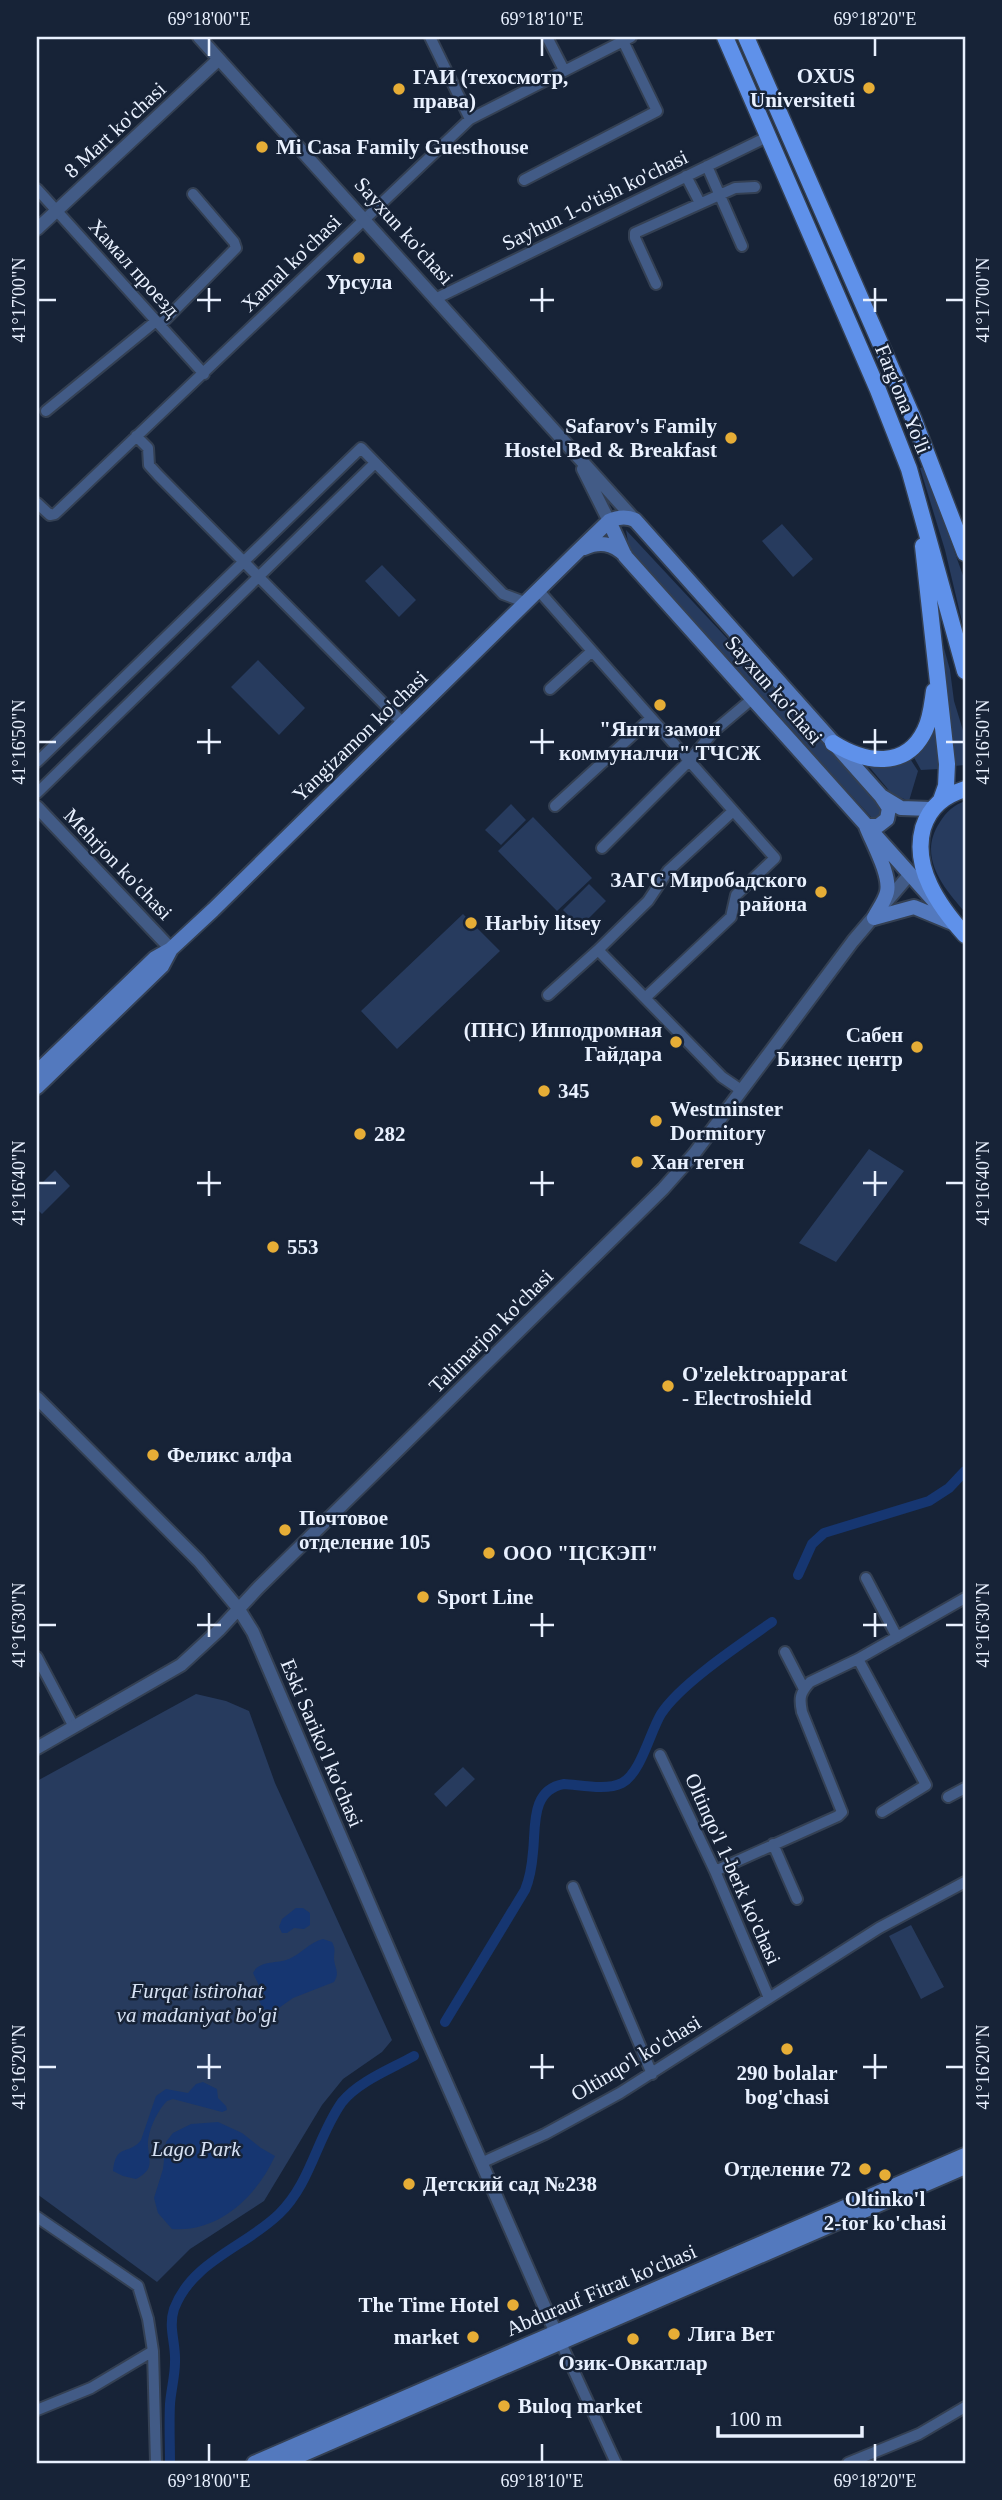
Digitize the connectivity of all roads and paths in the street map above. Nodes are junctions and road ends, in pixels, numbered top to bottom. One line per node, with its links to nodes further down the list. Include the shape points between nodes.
1 (430, 37): 9 (street)
2 (547, 37): 8 (street)
3 (725, 37): 10 (main road, Farg'ona Yo'li)
4 (746, 37): 36 (main road, Farg'ona Yo'li, via 913,418)
5 (205, 39): 7 (street, Sayxun ko'chasi)
6 (627, 39): 8 (street, Xamal ko'chasi); 13 (street, via 657,111)
7 (219, 59): 19 (street, 8 Mart ko'chasi); 20 (street, Sayxun ko'chasi)
8 (564, 70): 9 (street, Xamal ko'chasi)
9 (470, 120): 20 (street, Xamal ko'chasi)
10 (769, 136): 11 (street, Sayhun 1-o'tish ko'chasi); 31 (main road, Farg'ona Yo'li, via 878,390)
11 (707, 166): 12 (street, Sayhun 1-o'tish ko'chasi); 17 (street)
12 (686, 176): 18 (street); 24 (street, Sayhun 1-o'tish ko'chasi)
13 (524, 180)
14 (755, 187): 17 (street)
15 (37, 189): 19 (street, Хамал проезд)
16 (193, 194): 25 (street, via 236,248)
17 (720, 195): 18 (street); 22 (street)
18 (699, 203): 23 (street, via 635,233)
19 (57, 211): 21 (street, 8 Mart ko'chasi); 25 (street, Хамал проезд)
20 (364, 219): 24 (street, Sayxun ko'chasi); 26 (street, Xamal ko'chasi)
21 (37, 229)
22 (742, 246)
23 (656, 284)
24 (437, 298): 29 (street, Sayxun ko'chasi)
25 (158, 323): 26 (street, Хамал проезд); 27 (street)
26 (204, 374): 28 (street, Xamal ko'chasi)
27 (46, 411)
28 (136, 436): 32 (street, Xamal ko'chasi, via 55,514); 38 (street, via 149,451 149,465)
29 (577, 456): 33 (street, Sayxun ko'chasi); 34 (street, Sayxun ko'chasi)
30 (375, 463): 38 (street, via 361,448); 39 (street); 41 (street, via 503,594)
31 (918, 498): 43 (main road, Farg'ona Yo'li); 44 (main road)
32 (37, 503)
33 (635, 520): 34 (main road); 49 (main road, Sayxun ko'chasi)
34 (609, 521): 35 (main road, Yangizamon ko'chasi); 37 (main road, Sayxun ko'chasi)
35 (577, 552): 37 (main road, via 602,543); 40 (main road, Yangizamon ko'chasi)
36 (965, 553)
37 (625, 555): 46 (main road, Sayxun ko'chasi)
38 (243, 562): 39 (street); 51 (street)
39 (258, 576): 48 (street); 53 (street)
40 (539, 591): 41 (main road, Yangizamon ko'chasi); 42 (street)
41 (527, 603): 48 (main road, Yangizamon ko'chasi)
42 (591, 652): 45 (street); 47 (street)
43 (965, 671)
44 (937, 679): 49 (main road, via 927,727 908,751 871,759); 55 (main road, via 948,770)
45 (550, 689)
46 (752, 699): 50 (street, via 713,731); 59 (main road, Sayxun ko'chasi)
47 (650, 719): 50 (street); 56 (street)
48 (404, 724): 65 (main road, Yangizamon ko'chasi)
49 (833, 743): 54 (main road, Sayxun ko'chasi)
50 (689, 761): 58 (street); 60 (street)
51 (37, 762)
52 (965, 789): 55 (main road)
53 (37, 793)
54 (881, 796): 55 (main road, Sayxun ko'chasi, via 901,808); 59 (main road, via 888,808 887,819 878,826)
55 (936, 805): 61 (main road, via 923,828)
56 (555, 806)
57 (37, 807): 65 (street, Mehrjon ko'chasi)
58 (732, 812): 66 (street, via 668,871 648,901); 68 (street, via 775,858 736,895 731,917)
59 (866, 826): 62 (main road, Sayxun ko'chasi); 63 (main road, via 888,884)
60 (601, 848)
61 (920, 849): 62 (main road); 64 (main road, via 926,877)
62 (910, 874): 63 (street, Talimarjon ko'chasi); 64 (main road, Sayxun ko'chasi)
63 (874, 918): 64 (main road, via 914,907); 71 (street, Talimarjon ko'chasi)
64 (960, 929)
65 (171, 949): 69 (main road, Yangizamon ko'chasi, via 155,958); 70 (main road, Yangizamon ko'chasi, via 162,966)
66 (598, 950): 67 (street); 68 (street)
67 (548, 995)
68 (645, 998): 71 (street, via 722,1077)
69 (37, 1072)
70 (37, 1087)
71 (741, 1090): 75 (street, Talimarjon ko'chasi, via 663,1189)
72 (37, 1398): 75 (street, Eski Sariko'l ko'chasi, via 180,1540)
73 (866, 1578): 76 (street)
74 (965, 1598): 76 (street)
75 (239, 1608): 81 (street, Talimarjon ko'chasi, via 181,1665); 95 (street, Eski Sariko'l ko'chasi)
76 (897, 1637): 79 (street)
77 (785, 1653): 80 (street)
78 (37, 1657): 81 (street)
79 (858, 1660): 80 (street); 86 (street, via 926,1785)
80 (804, 1689): 87 (street, via 799,1697 802,1712 842,1812)
81 (74, 1727): 82 (street, Talimarjon ko'chasi)
82 (37, 1748)
83 (660, 1755): 88 (street, Oltinqo'l 1-berk ko'chasi)
84 (965, 1788): 85 (street)
85 (948, 1797)
86 (882, 1812)
87 (773, 1844): 88 (street); 91 (street)
88 (715, 1871): 92 (street, Oltinqo'l 1-berk ko'chasi)
89 (965, 1882): 92 (street, Oltinqo'l ko'chasi, via 879,1928)
90 (573, 1887): 93 (street)
91 (797, 1899)
92 (769, 1998): 93 (street, Oltinqo'l ko'chasi)
93 (652, 2074): 95 (street, Oltinqo'l ko'chasi, via 545,2134)
94 (965, 2155): 98 (main road, Abdurauf Fitrat ko'chasi)
95 (481, 2163): 99 (street)
96 (965, 2167): 98 (main road, Abdurauf Fitrat ko'chasi)
97 (37, 2217): 100 (street, via 138,2286)
98 (774, 2244): 99 (main road, Abdurauf Fitrat ko'chasi)
99 (559, 2338): 104 (main road, Abdurauf Fitrat ko'chasi); 105 (main road, Abdurauf Fitrat ko'chasi); 106 (street)
100 (153, 2351): 102 (street, via 91,2388); 103 (street)
101 (965, 2407): 107 (street, via 919,2434)
102 (37, 2410)
103 (156, 2463)
104 (254, 2463)
105 (283, 2463)
106 (617, 2463)
107 (848, 2463)

